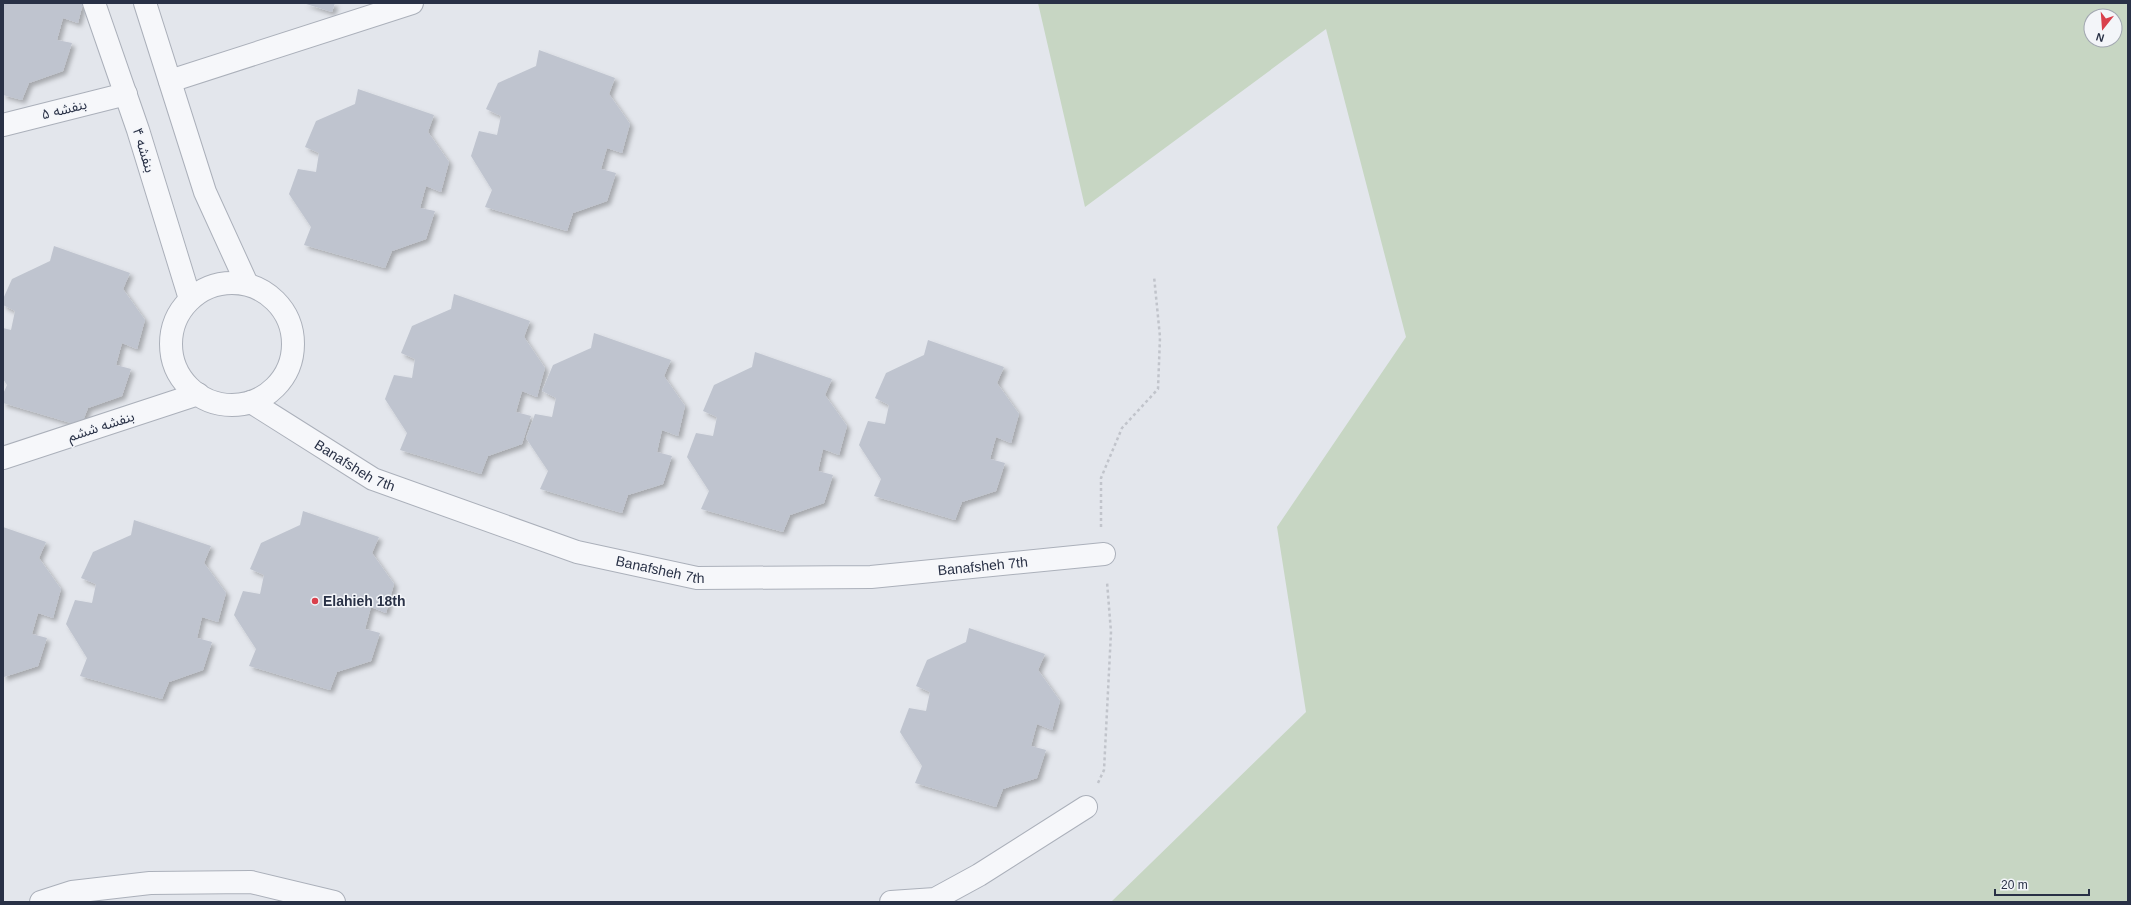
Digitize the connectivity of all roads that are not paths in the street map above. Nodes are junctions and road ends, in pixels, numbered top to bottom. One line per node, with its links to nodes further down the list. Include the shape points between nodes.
1 (94, 3): 5 (street, بنفشه ۴)
2 (145, 3): 4 (street)
3 (412, 3): 4 (street)
4 (170, 81): 7 (street, via 205,192)
5 (126, 94): 6 (street, بنفشه ۵); 8 (street, بنفشه ۴)
6 (3, 125)
7 (247, 284): 8 (street, via 226,282 206,288); 10 (street, via 266,292 282,306 291,325 294,346 290,366 280,384 264,397)
8 (190, 299): 9 (street, via 173,327 171,353 177,372 189,388)
9 (198, 394): 10 (street, via 205,400 224,405); 11 (street, بنفشه ششم)
10 (251, 402): 12 (street, Banafsheh 7th, via 373,479 577,552 697,578 870,577)
11 (3, 458)
12 (1104, 554)
13 (1086, 807): 16 (street, via 935,899)
14 (41, 902): 15 (street, via 72,892 150,883 244,882)
15 (334, 902)
16 (891, 902)

